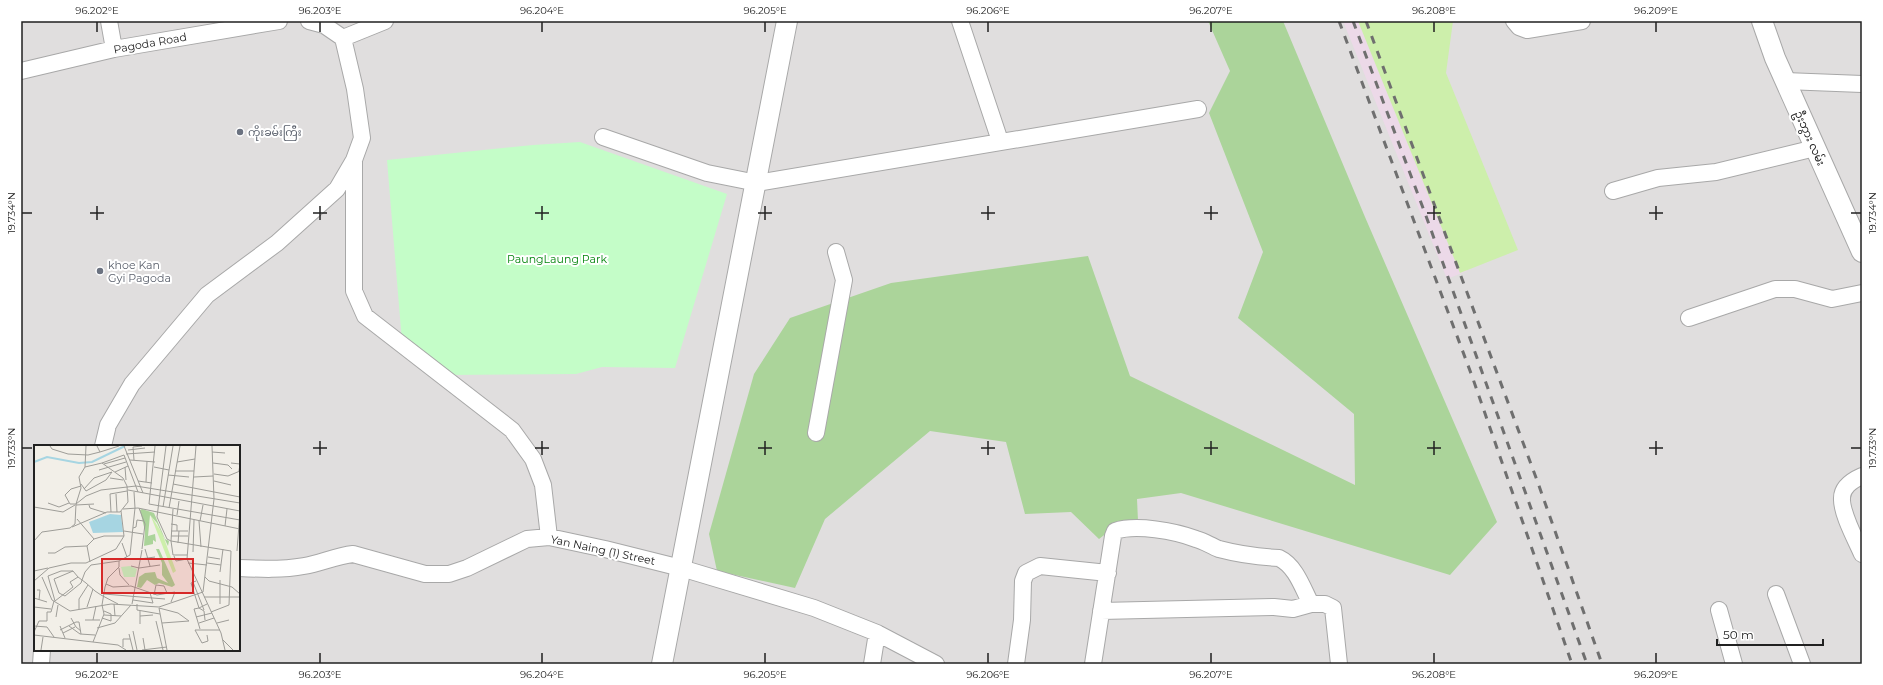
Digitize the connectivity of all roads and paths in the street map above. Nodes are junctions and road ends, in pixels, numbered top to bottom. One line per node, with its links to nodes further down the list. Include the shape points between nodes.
1 (109, 21): 11 (street)
2 (280, 21): 11 (street, Pagoda Road)
3 (309, 21): 10 (street, via 324,24)
4 (385, 21): 10 (street)
5 (787, 21): 20 (street)
6 (960, 21): 17 (street)
7 (1514, 21): 8 (street, via 1526,30)
8 (1582, 21)
9 (1762, 21): 13 (street, ဦးဘွား လမ်း, via 1774,58)
10 (343, 38): 19 (street, via 355,88 362,138)
11 (114, 48): 12 (street, Pagoda Road)
12 (21, 71)
13 (1785, 81): 14 (street); 18 (street, ဦးဘွား လမ်း)
14 (1862, 84)
15 (1198, 108): 17 (street)
16 (603, 137): 20 (street, via 707,173)
17 (1000, 141): 20 (street)
18 (1815, 148): 21 (street, via 1716,172 1658,178); 23 (street, ဦးဘွား လမ်း)
19 (354, 160): 27 (street, via 337,189 277,243 207,295 132,384 108,425); 29 (street, via 354,291 365,316 512,430 533,459 543,485)
20 (757, 183): 32 (street)
21 (1612, 191)
22 (836, 252): 26 (street, via 844,280)
23 (1862, 252)
24 (1862, 293): 25 (street, via 1832,299 1795,289 1775,289)
25 (1688, 318)
26 (816, 433)
27 (103, 445)
28 (1862, 476): 30 (street, via 1845,488 1842,498)
29 (549, 537): 31 (street, Yan Naing (1) Street, via 527,539 449,574 425,574 353,554 340,555 304,566); 32 (street, Yan Naing (1) Street)
30 (1862, 554)
31 (240, 568)
32 (681, 568): 38 (street, Yan Naing (1) Street, via 814,608); 41 (street)
33 (1108, 573): 35 (street, via 1112,536 1115,531 1140,528 1178,534 1241,554 1284,560 1296,575); 37 (street); 44 (street, via 1040,566 1026,573 1023,581 1022,620)
34 (1776, 594): 48 (street)
35 (1311, 604): 37 (street, via 1293,609 1274,607); 46 (street, via 1325,604 1333,608)
36 (1719, 610): 47 (street)
37 (1101, 611): 45 (street)
38 (877, 633): 42 (street); 43 (street, Yan Naing (1) Street)
39 (42, 651): 40 (street)
40 (40, 664)
41 (662, 664)
42 (872, 664)
43 (936, 664)
44 (1016, 664)
45 (1093, 664)
46 (1339, 664)
47 (1734, 664)
48 (1802, 664)

